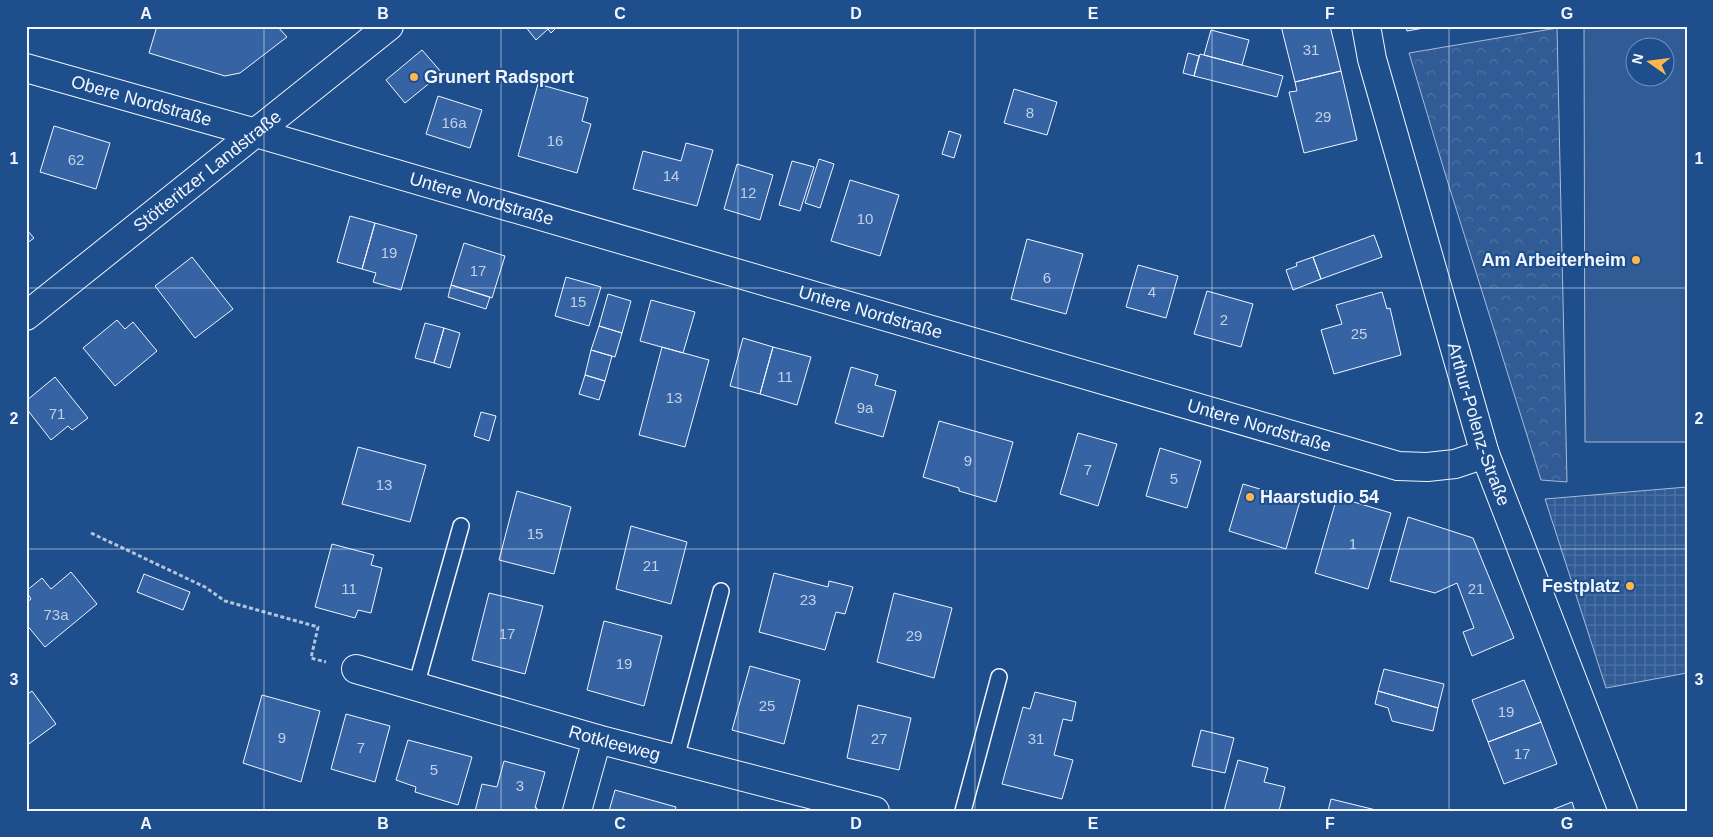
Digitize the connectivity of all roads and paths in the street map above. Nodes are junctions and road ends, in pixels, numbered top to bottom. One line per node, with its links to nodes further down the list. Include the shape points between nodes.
1 (389, 26): 4 (street, Stötteritzer Landstraße)
2 (1366, 26): 6 (street, Arthur-Polenz-Straße, via 1375,68)
3 (26, 68): 4 (street, Obere Nordstraße)
4 (256, 133): 5 (street, Stötteritzer Landstraße); 6 (street, Untere Nordstraße, via 1398,466 1455,464)
5 (26, 316)
6 (1485, 454): 18 (street, Arthur-Polenz-Straße)
7 (461, 526): 12 (lane)
8 (91, 533): 10 (path, via 205,587 225,601 318,627 311,658)
9 (721, 591): 14 (lane)
10 (356, 669): 12 (street, Rotkleeweg)
11 (999, 677): 17 (lane)
12 (416, 686): 13 (street, Rotkleeweg)
13 (597, 739): 14 (street, Rotkleeweg); 15 (street)
14 (676, 758): 16 (street, Rotkleeweg)
15 (577, 811)
16 (876, 811)
17 (963, 811)
18 (1623, 811)

